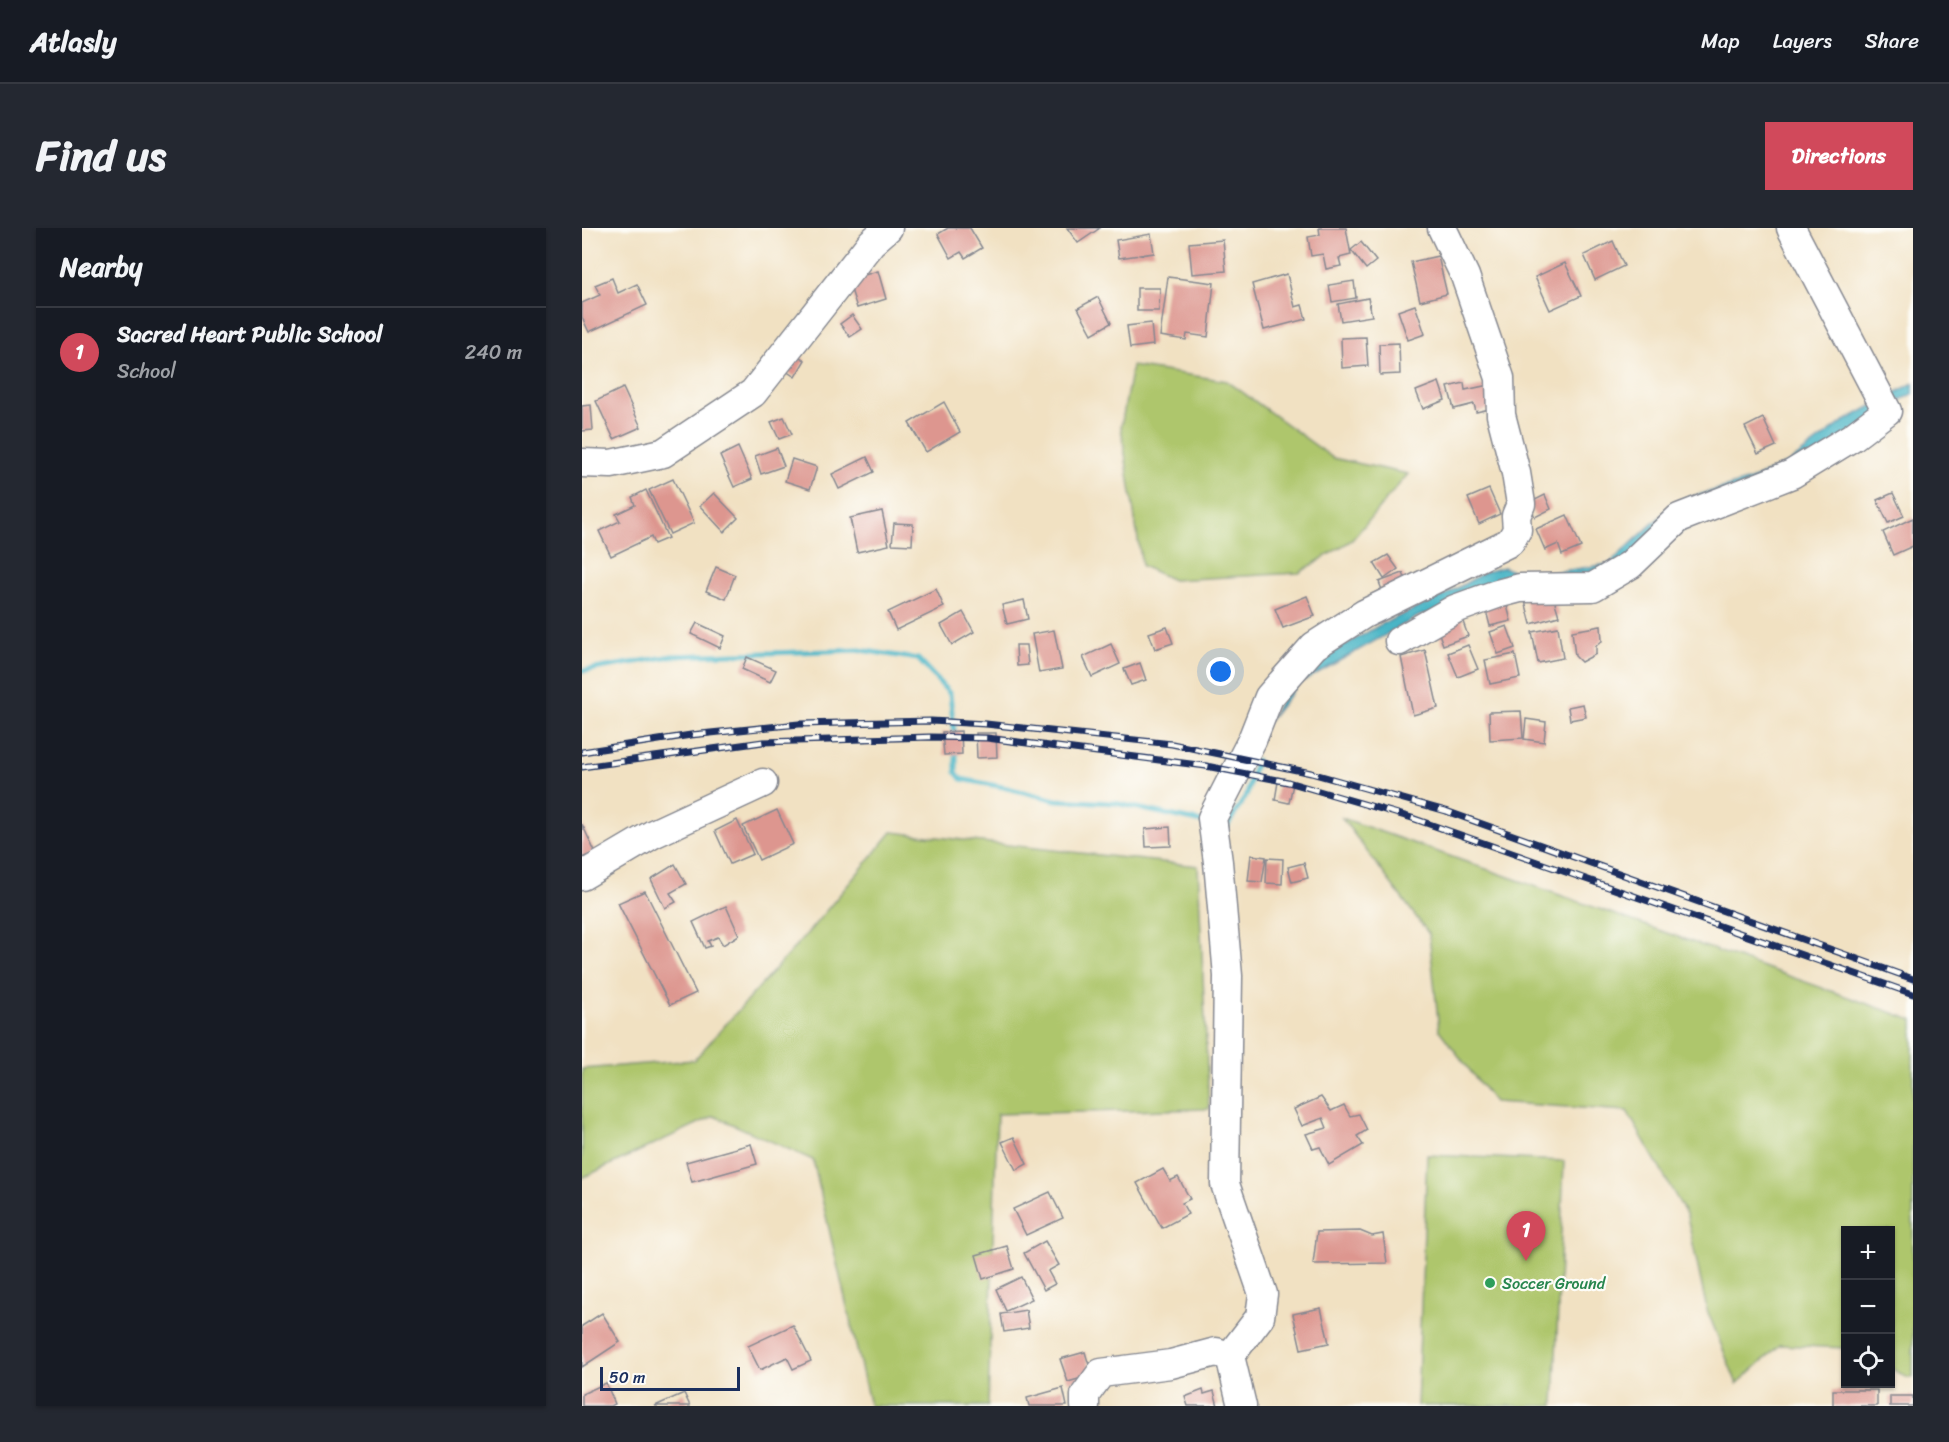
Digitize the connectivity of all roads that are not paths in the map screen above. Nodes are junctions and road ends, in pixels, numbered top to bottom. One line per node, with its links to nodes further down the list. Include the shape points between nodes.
1 (888, 228): 4 (street, via 871,243 753,393 663,453 611,464)
2 (1442, 228): 5 (street, via 1465,276 1500,378 1501,415 1521,504 1516,516 1517,530)
3 (1791, 228): 6 (street, via 1887,411 1792,474 1679,518 1630,565 1593,587)
4 (582, 463)
5 (1510, 542): 6 (street); 10 (street, via 1364,614 1314,646 1269,697 1212,818 1228,976 1225,1184 1263,1294 1260,1317)
6 (1520, 588): 7 (street, via 1455,609)
7 (1399, 641)
8 (763, 783): 9 (street, via 654,834)
9 (582, 876)
10 (1230, 1356): 11 (street, via 1216,1352 1171,1364 1101,1373 1085,1395); 12 (street)
11 (1085, 1406)
12 (1242, 1406)

